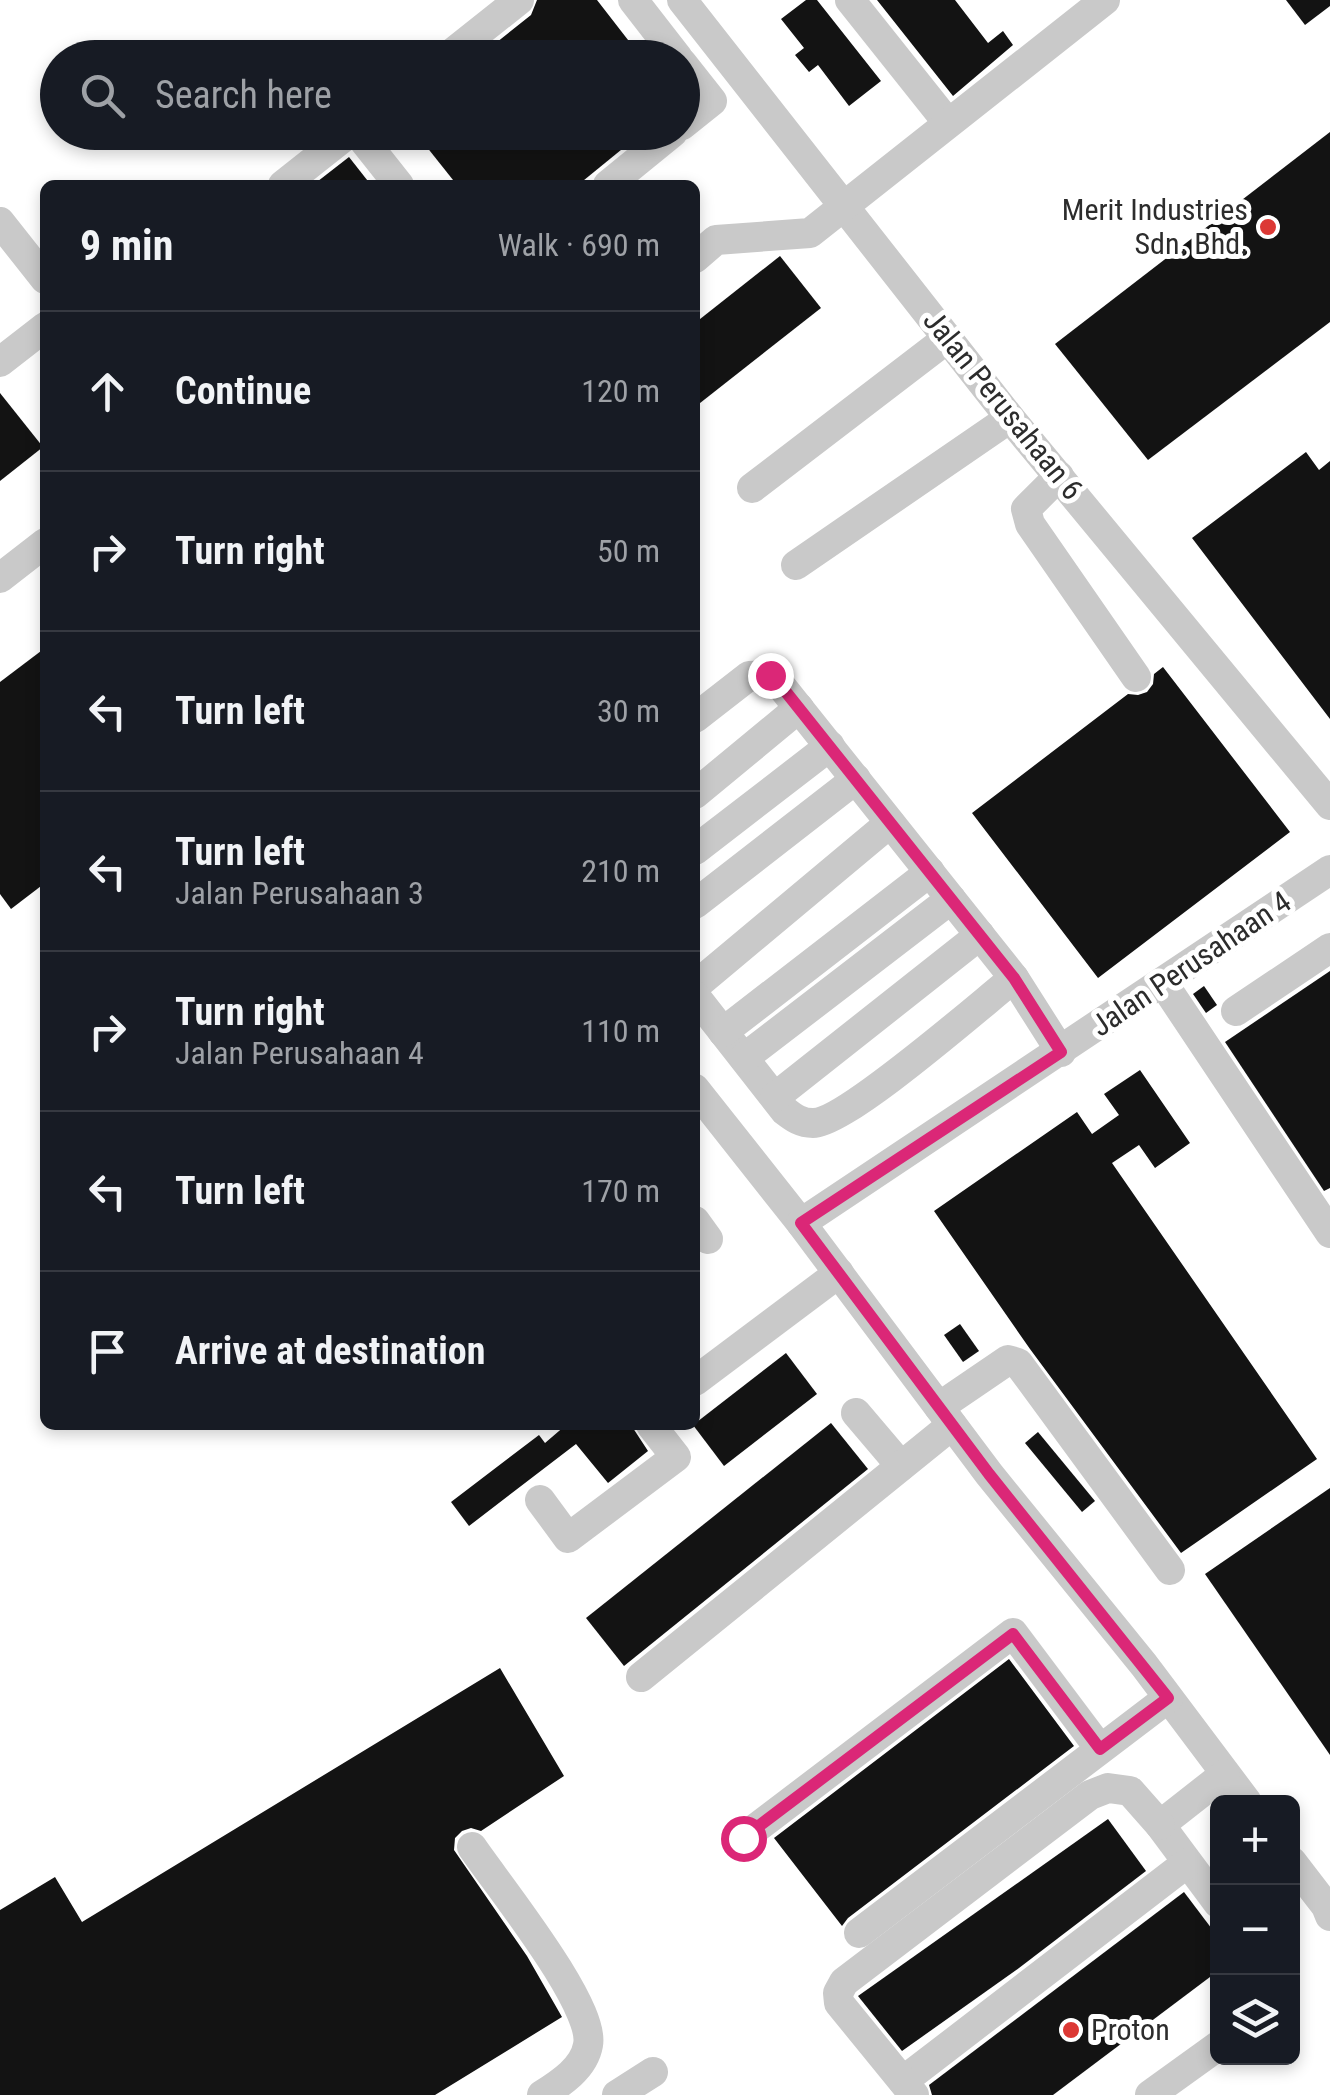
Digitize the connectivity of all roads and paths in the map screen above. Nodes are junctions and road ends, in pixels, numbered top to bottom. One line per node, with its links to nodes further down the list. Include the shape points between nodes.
1 (519, 0): 6 (street)
2 (633, 0): 7 (street)
3 (682, 0): 17 (street, Jalan Perusahaan 6)
4 (850, 0): 10 (street)
5 (1104, 0): 10 (street)
6 (469, 40)
7 (664, 40)
8 (700, 85): 9 (street, via 712,100)
9 (700, 110)
10 (948, 123): 17 (street)
11 (330, 150): 14 (street)
12 (369, 150): 15 (street)
13 (651, 150): 16 (street)
14 (291, 180)
15 (395, 180)
16 (614, 180)
17 (844, 204): 19 (street, via 810,233 716,240); 22 (street, Jalan Perusahaan 6)
18 (0, 222): 20 (street)
19 (700, 254)
20 (40, 274)
21 (40, 331): 23 (street)
22 (948, 338): 24 (street, Jalan Perusahaan 6); 26 (street)
23 (0, 362)
24 (1010, 418): 25 (street, Jalan Perusahaan 6); 28 (street)
25 (1059, 476): 30 (street, via 1026,509 1030,524); 36 (street, Jalan Perusahaan 6)
26 (752, 488)
27 (40, 547): 29 (street)
28 (796, 564)
29 (0, 578)
30 (1136, 677)
31 (799, 708): 32 (street, via 778,682 760,673); 33 (street); 35 (street)
32 (700, 714)
33 (830, 746): 34 (street); 38 (street)
34 (856, 779): 37 (street); 42 (street)
35 (700, 790)
36 (1330, 804)
37 (890, 823): 40 (street); 46 (street)
38 (700, 846)
39 (1330, 870): 47 (street, Jalan Perusahaan 4)
40 (930, 872): 41 (street); 50 (street)
41 (950, 898): 43 (street); 52 (street)
42 (700, 900)
43 (980, 935): 45 (street); 53 (street)
44 (1330, 948): 49 (street)
45 (1014, 978): 51 (street); 53 (street, via 834,1116 815,1124 798,1120)
46 (700, 982)
47 (1163, 983): 51 (street, Jalan Perusahaan 4); 56 (street)
48 (700, 1002): 50 (street)
49 (1236, 1011)
50 (723, 1032): 52 (street)
51 (1061, 1052): 55 (street, Jalan Perusahaan 4)
52 (744, 1058): 53 (street)
53 (774, 1097)
54 (700, 1100): 55 (street)
55 (801, 1223): 57 (street)
56 (1330, 1233)
57 (839, 1273): 58 (street); 60 (street)
58 (700, 1377)
59 (856, 1412): 62 (street)
60 (945, 1416): 62 (street); 64 (street, via 1008,1360 1018,1363); 66 (street)
61 (656, 1430): 63 (street, via 676,1457 568,1538)
62 (902, 1466): 65 (street)
63 (540, 1500)
64 (1170, 1570)
65 (641, 1677)
66 (1168, 1698): 67 (street); 68 (street)
67 (1100, 1749): 71 (street, via 1013,1634); 77 (street)
68 (1225, 1774): 69 (street); 70 (street)
69 (1242, 1795)
70 (1160, 1825): 73 (street); 80 (street, via 1130,1792 1108,1788 1090,1795 844,1982 839,2002)
71 (743, 1838)
72 (472, 1847): 81 (street, via 571,1990 589,2028 578,2067)
73 (1188, 1863): 75 (street); 80 (street)
74 (1300, 1873): 76 (street)
75 (1210, 1892)
76 (1329, 1911)
77 (859, 1932)
78 (1210, 2052): 83 (street)
79 (653, 2072): 82 (street)
80 (908, 2088)
81 (542, 2095)
82 (617, 2095)
83 (1150, 2095)

